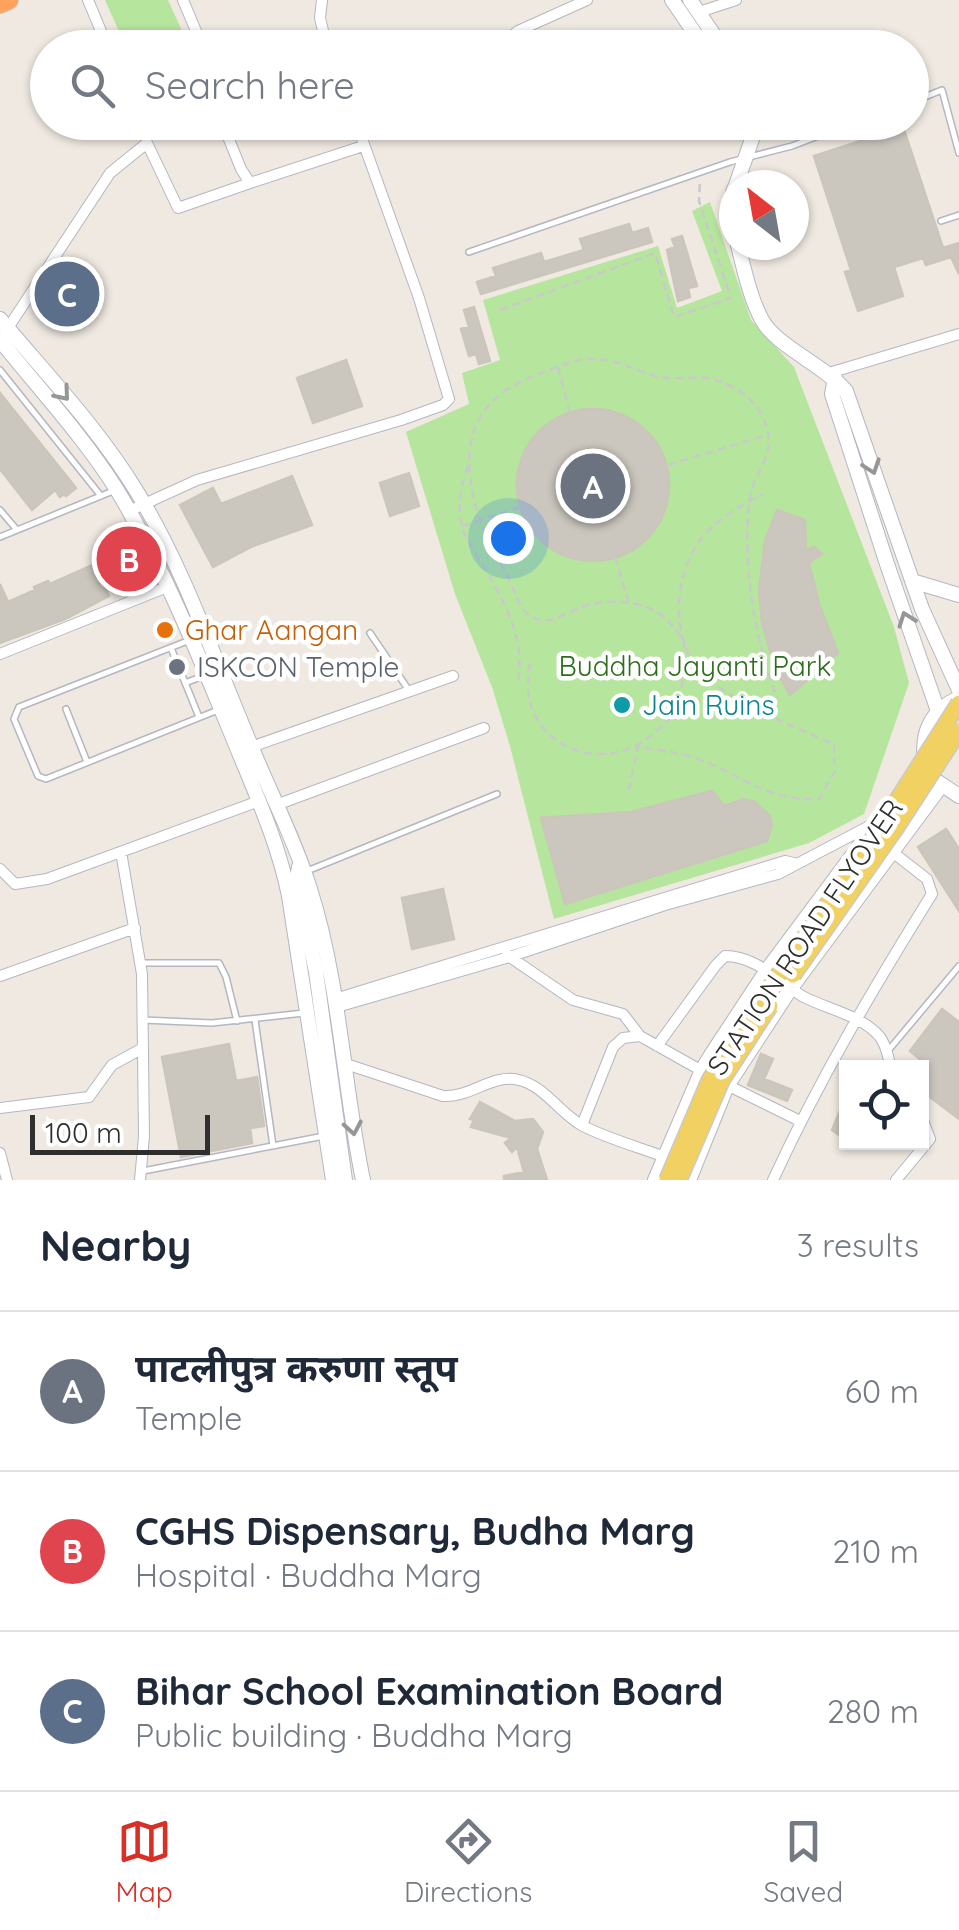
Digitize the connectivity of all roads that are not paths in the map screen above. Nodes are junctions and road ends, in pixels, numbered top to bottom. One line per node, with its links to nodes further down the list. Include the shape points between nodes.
1 (9, 0): 8 (highway)
2 (88, 0): 10 (street)
3 (183, 0): 11 (street)
4 (322, 0): 12 (street)
5 (587, 0): 13 (street)
6 (672, 0): 14 (main road)
7 (736, 0): 9 (street)
8 (0, 4)
9 (694, 6): 15 (main road)
10 (100, 30)
11 (193, 30)
12 (323, 30)
13 (518, 30)
14 (693, 30)
15 (711, 30)
16 (929, 95): 22 (lane, via 942,90)
17 (229, 140): 25 (street)
18 (362, 140): 21 (street)
19 (753, 140): 23 (main road)
20 (802, 140): 23 (lane)
21 (364, 146): 25 (street); 36 (street, via 449,399 401,420 197,480)
22 (959, 153)
23 (747, 158): 24 (main road); 28 (lane)
24 (742, 170)
25 (250, 182): 30 (street, via 178,208 147,142 110,173)
26 (959, 215): 27 (lane)
27 (941, 221)
28 (469, 252)
29 (743, 260): 33 (main road, via 762,320)
30 (2, 332): 34 (main road); 36 (main road, one-way to 36, via 86,422)
31 (959, 334): 33 (street)
32 (0, 370): 35 (lane)
33 (832, 376): 41 (main road, one-way to 41, via 846,391); 56 (main road, one-way to 33, via 832,394)
34 (116, 490): 35 (lane); 38 (main road)
35 (101, 496): 39 (lane)
36 (144, 504): 38 (street); 60 (main road)
37 (0, 510): 39 (lane)
38 (129, 511): 42 (main road)
39 (17, 530): 40 (lane)
40 (0, 537)
41 (912, 582): 43 (main road); 51 (main road)
42 (167, 587): 45 (main road); 47 (street)
43 (959, 595)
44 (370, 632): 52 (lane)
45 (192, 639): 46 (lane); 48 (main road)
46 (170, 648): 50 (lane); 61 (lane, via 16,711 38,776)
47 (0, 654)
48 (207, 674): 50 (lane); 55 (main road)
49 (454, 676): 52 (street)
50 (185, 683): 57 (lane)
51 (959, 690)
52 (410, 692): 60 (street)
53 (959, 701): 56 (main road); 113 (main road, STATION ROAD FLYOVER, bridge, via 740,1030 709,1081)
54 (66, 709): 61 (lane)
55 (221, 709): 57 (lane); 66 (main road)
56 (938, 711): 62 (main road, via 923,742)
57 (200, 718): 61 (lane)
58 (484, 728): 67 (street)
59 (959, 731): 114 (main road, STATION ROAD FLYOVER, bridge, via 737,1052)
60 (251, 747): 67 (main road)
61 (87, 763)
62 (928, 770): 63 (main road); 68 (main road)
63 (941, 786): 65 (main road); 69 (main road)
64 (497, 794): 73 (lane)
65 (959, 796)
66 (259, 801): 70 (street); 71 (main road)
67 (276, 804): 73 (main road)
68 (874, 824): 74 (street, via 778,874); 80 (main road)
69 (891, 851): 84 (main road); 87 (street, via 927,879 932,894)
70 (120, 852): 72 (street, via 25,884 14,884); 75 (street)
71 (283, 866): 73 (main road); 86 (main road)
72 (0, 869)
73 (300, 876): 85 (main road); 110 (main road)
74 (599, 922): 76 (street); 77 (street)
75 (135, 928): 78 (street); 81 (street)
76 (500, 947): 77 (street); 85 (street)
77 (508, 957): 85 (street); 91 (street, via 572,1000 623,1014)
78 (140, 963): 88 (street); 90 (lane, via 219,963)
79 (959, 966): 82 (lane)
80 (767, 970): 84 (street); 92 (street, via 725,956); 97 (main road)
81 (0, 976)
82 (950, 976): 83 (lane); 94 (lane)
83 (959, 984)
84 (791, 988): 87 (street); 98 (main road)
85 (336, 1003): 96 (main road)
86 (309, 1013): 89 (lane); 102 (main road)
87 (854, 1019): 94 (street, via 880,1038); 100 (street)
88 (142, 1020): 90 (lane); 93 (street)
89 (254, 1020): 90 (lane); 103 (lane)
90 (237, 1022)
91 (640, 1036): 92 (street); 101 (street, via 613,1047)
92 (657, 1046): 97 (street)
93 (143, 1048): 99 (street, via 112,1066 89,1097); 107 (street)
94 (887, 1053): 95 (street)
95 (889, 1060)
96 (342, 1063): 101 (street, via 454,1097 519,1079); 111 (main road, one-way to 111)
97 (702, 1070): 98 (street); 106 (main road)
98 (727, 1086): 100 (street); 115 (main road)
99 (0, 1108)
100 (800, 1122): 116 (street)
101 (582, 1125): 106 (street)
102 (326, 1136): 103 (lane); 109 (main road)
103 (272, 1146): 107 (lane)
104 (921, 1150): 117 (street)
105 (0, 1153): 108 (street)
106 (665, 1157): 112 (main road)
107 (140, 1176)
108 (7, 1180)
109 (333, 1180)
110 (345, 1180)
111 (363, 1180)
112 (655, 1180)
113 (667, 1180)
114 (680, 1180)
115 (689, 1180)
116 (773, 1180)
117 (896, 1180)

